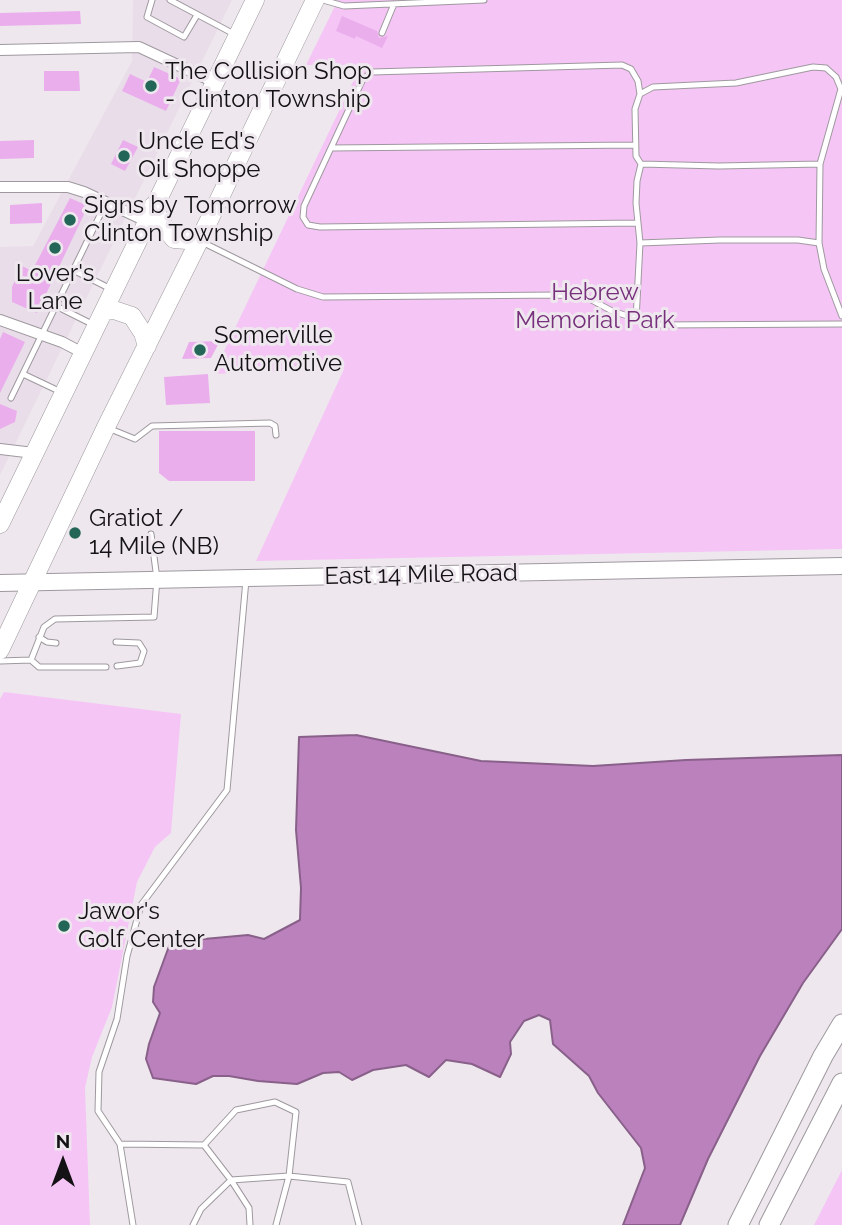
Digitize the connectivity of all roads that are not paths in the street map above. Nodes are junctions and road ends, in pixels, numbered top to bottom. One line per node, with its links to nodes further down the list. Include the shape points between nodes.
1 (152, 0): 8 (lane, via 147,17 184,37)
2 (170, 0): 8 (lane)
3 (255, 0): 10 (main road)
4 (315, 0): 23 (main road)
5 (323, 0): 7 (lane, via 344,6)
6 (484, 0): 7 (lane)
7 (394, 4): 9 (lane)
8 (197, 15): 10 (lane)
9 (382, 33)
10 (237, 36): 13 (main road)
11 (0, 50): 13 (street, via 139,47)
12 (839, 75): 14 (lane, via 813,67 736,83 653,88); 18 (lane, via 841,89)
13 (214, 82): 21 (main road)
14 (640, 94): 15 (lane, via 635,109); 16 (lane, via 631,69 622,65 372,72 363,79)
15 (635, 145): 16 (lane); 17 (lane)
16 (331, 148): 22 (lane, via 304,206 308,225)
17 (641, 164): 18 (lane); 22 (lane)
18 (820, 164): 25 (lane)
19 (0, 187): 21 (street, via 68,187)
20 (100, 213): 26 (lane)
21 (150, 214): 23 (main road, via 174,239); 27 (main road)
22 (637, 223): 24 (lane)
23 (199, 241): 32 (lane, via 323,297 562,295 586,298); 35 (main road)
24 (640, 243): 25 (lane); 32 (lane)
25 (819, 243): 29 (lane)
26 (73, 270): 27 (lane); 28 (lane)
27 (113, 290): 30 (main road)
28 (56, 306): 30 (lane); 34 (lane)
29 (842, 316)
30 (100, 318): 35 (main road, via 114,310 132,316); 36 (main road)
31 (0, 320): 34 (street)
32 (636, 320): 33 (lane, via 656,325)
33 (842, 324)
34 (42, 336): 36 (street); 37 (lane)
35 (147, 346): 40 (main road)
36 (83, 354): 38 (main road)
37 (23, 374): 38 (lane); 39 (lane)
38 (64, 393): 43 (main road)
39 (11, 398)
40 (106, 427): 41 (lane, via 135,439 152,425 270,423); 51 (main road)
41 (276, 435)
42 (0, 450): 43 (street)
43 (34, 453): 44 (main road)
44 (6, 495): 45 (main road)
45 (0, 524)
46 (151, 534): 49 (lane)
47 (842, 566): 48 (main road, East 14 Mile Road)
48 (246, 577): 49 (main road, East 14 Mile Road); 62 (lane, via 227,790 141,905 117,1020 99,1072 98,1111)
49 (157, 579): 51 (main road, East 14 Mile Road); 52 (lane, via 154,617 55,619)
50 (0, 583): 51 (main road, East 14 Mile Road)
51 (32, 583): 55 (main road)
52 (39, 637): 54 (lane); 56 (lane)
53 (116, 642): 58 (lane, via 139,643 144,651 140,663)
54 (56, 643)
55 (0, 650)
56 (31, 660): 57 (lane); 59 (lane, via 39,667)
57 (0, 661)
58 (117, 666)
59 (106, 667)
60 (842, 1024): 71 (highway)
61 (842, 1083): 72 (highway)
62 (120, 1144): 63 (lane); 66 (lane)
63 (204, 1145): 64 (lane, via 236,1110 275,1102 296,1112); 65 (lane)
64 (289, 1176): 65 (lane); 69 (lane); 70 (lane, via 348,1182)
65 (231, 1180): 67 (lane, via 201,1209); 68 (lane, via 249,1208)
66 (133, 1225)
67 (193, 1225)
68 (250, 1225)
69 (276, 1225)
70 (359, 1225)
71 (738, 1225)
72 (769, 1225)

